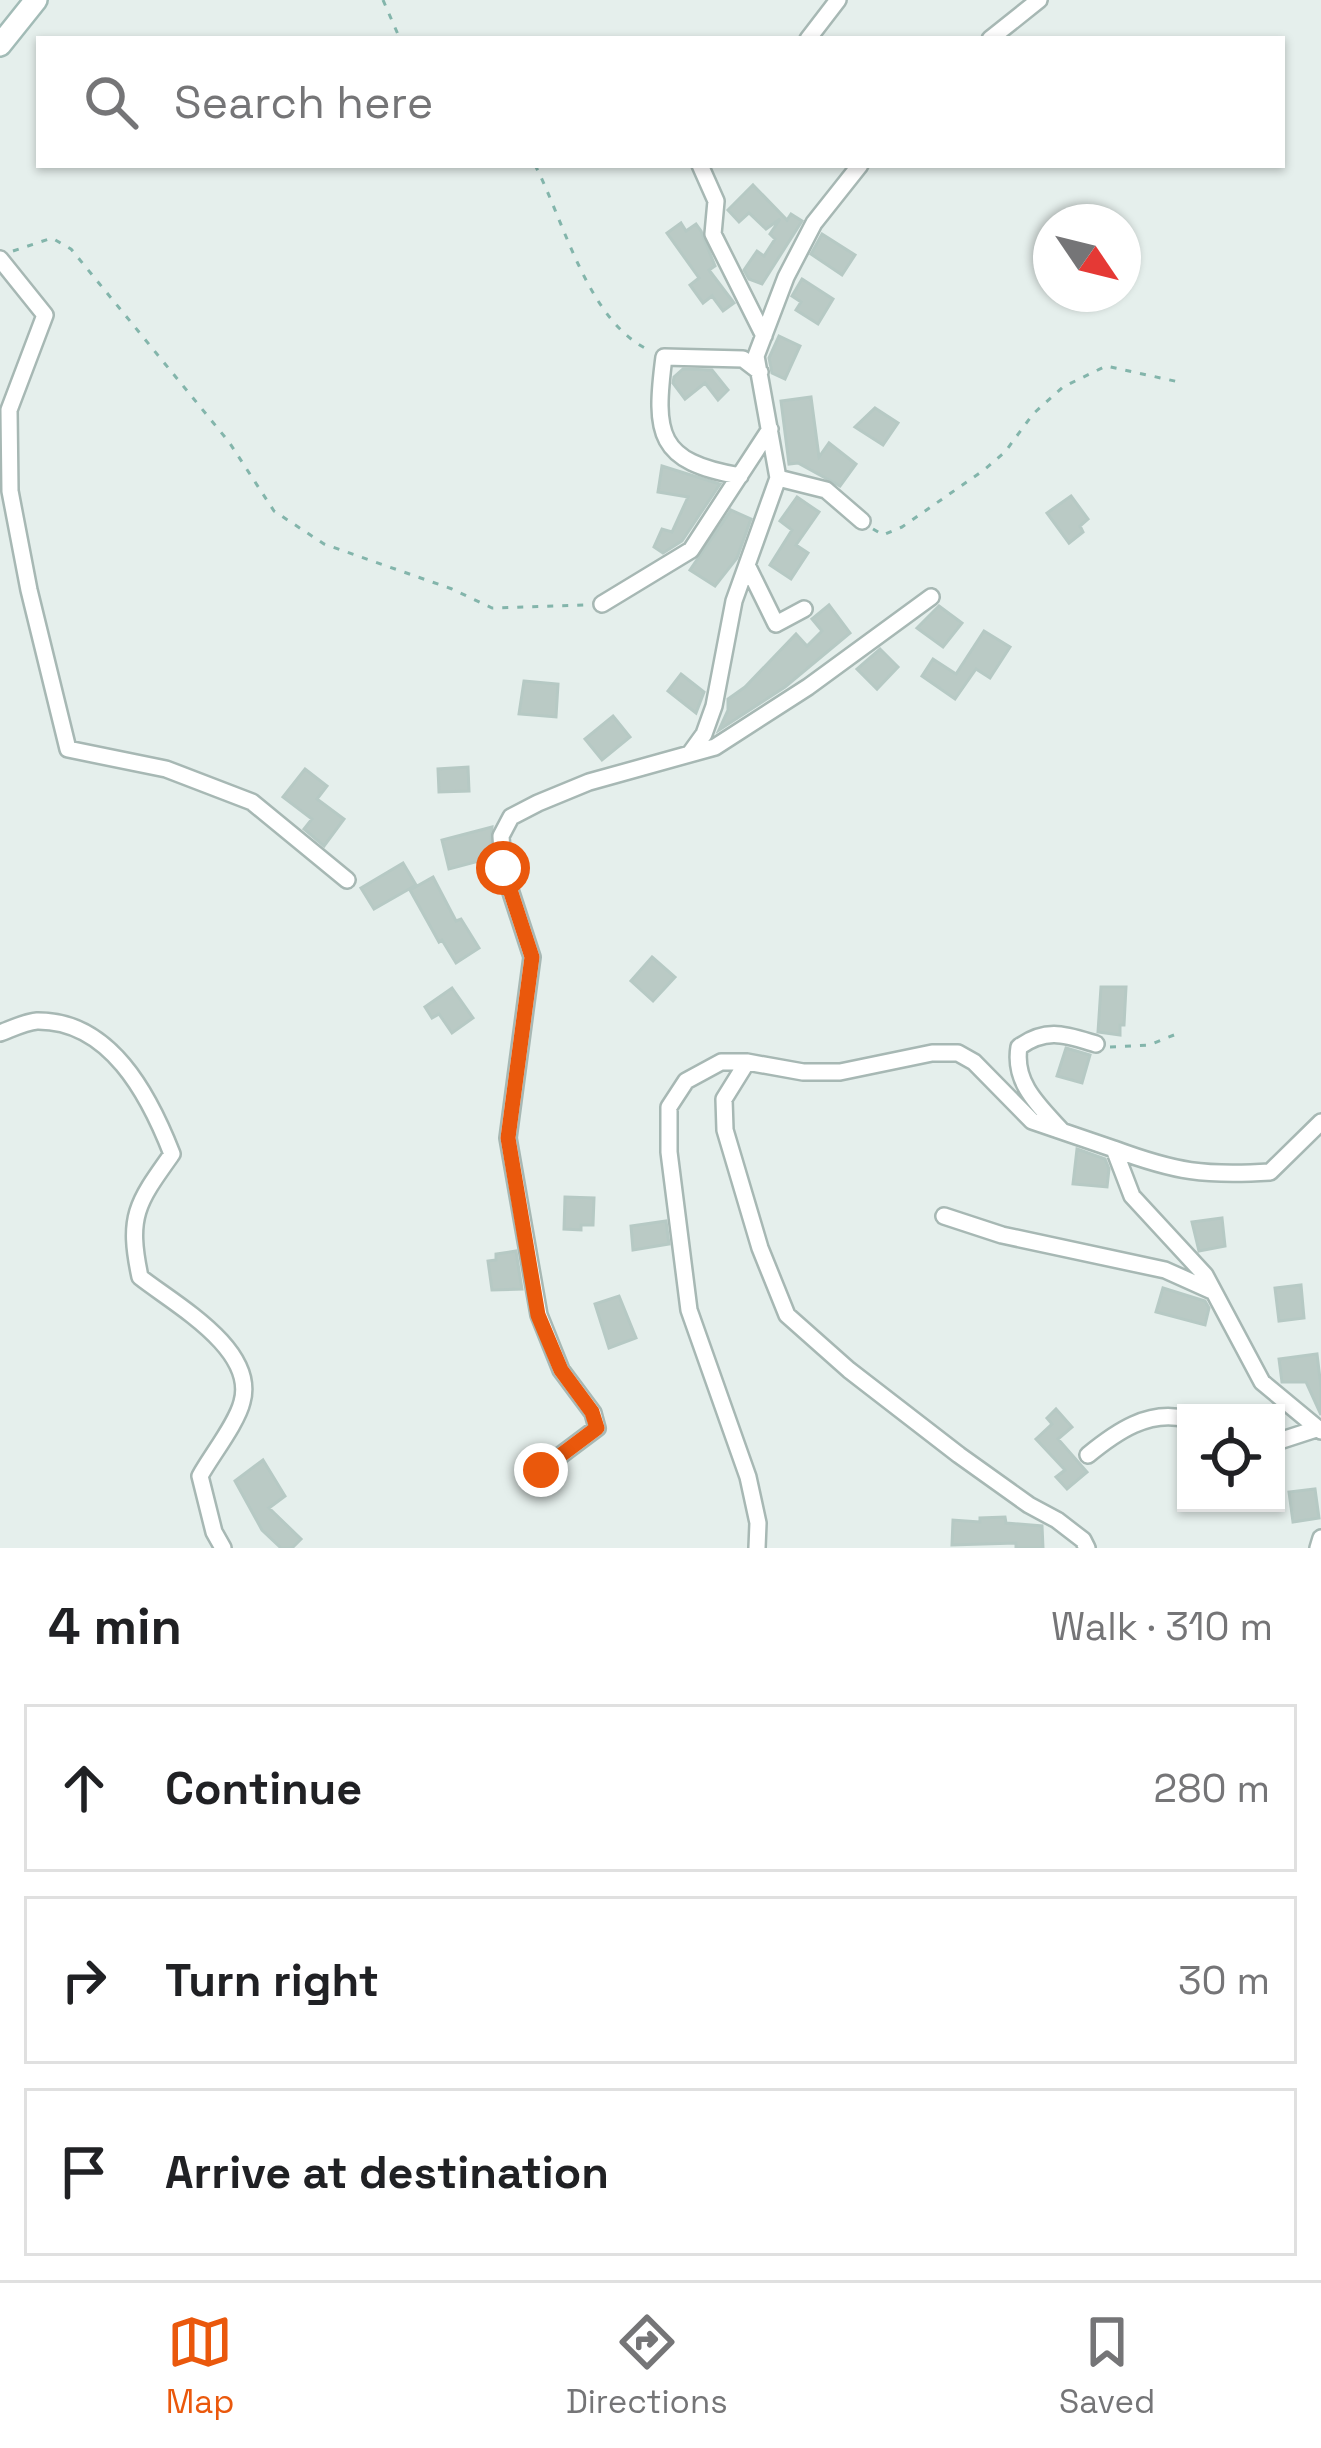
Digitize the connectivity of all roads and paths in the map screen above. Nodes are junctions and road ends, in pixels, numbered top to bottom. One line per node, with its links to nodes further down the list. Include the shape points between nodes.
1 (36, 0): 8 (street)
2 (383, 0): 5 (path)
3 (838, 0): 6 (street)
4 (1039, 0): 7 (street)
5 (399, 36)
6 (810, 36)
7 (994, 36)
8 (0, 44)
9 (536, 168): 16 (path, via 600,308 634,344)
10 (702, 168): 13 (street)
11 (720, 168): 13 (street)
12 (858, 168): 15 (street, via 814,224)
13 (710, 182): 15 (street, via 712,234)
14 (0, 258): 25 (path, via 52,238 71,249 229,442 274,511 324,544 492,608); 28 (street, via 45,315 9,410 10,491 68,749 166,769 252,802)
15 (764, 336): 17 (street)
16 (664, 357): 17 (street, via 743,359); 20 (street, via 665,441 686,462)
17 (760, 373): 19 (street)
18 (1179, 382): 22 (path, via 1106,366 1063,388 994,461 902,527 884,535)
19 (770, 429): 20 (street); 21 (street)
20 (740, 476): 25 (street, via 691,550)
21 (778, 478): 22 (street, via 826,490); 23 (street)
22 (862, 521)
23 (747, 565): 26 (street, via 776,624); 27 (street, via 714,706)
24 (931, 597): 27 (street, via 748,726)
25 (602, 604)
26 (804, 609)
27 (691, 752): 42 (street, via 538,803 511,817 501,836 503,868 532,957 508,1138 538,1315 597,1428)
28 (347, 880)
29 (0, 1033): 44 (street, via 35,1021 87,1031 121,1060 157,1114 172,1154 144,1194 131,1233 140,1277 217,1334 243,1378 242,1403 200,1476)
30 (1179, 1033): 31 (path, via 1122,1049)
31 (1096, 1045): 34 (street, via 1055,1031 1019,1047 1023,1084)
32 (747, 1062): 34 (street, via 840,1072 958,1053 1032,1120); 45 (street, via 721,1062 686,1081 669,1107 669,1152 689,1310 748,1477); 46 (street, via 724,1099 725,1130 787,1315)
33 (1321, 1122): 35 (street, via 1270,1172 1173,1171)
34 (1064, 1133): 35 (street)
35 (1114, 1149): 37 (street, via 1132,1196)
36 (944, 1216): 37 (street, via 1165,1270)
37 (1214, 1292): 39 (street, via 1262,1382)
38 (1177, 1417): 41 (street, via 1138,1422)
39 (1319, 1430): 40 (street)
40 (1285, 1439)
41 (1088, 1455)
42 (541, 1470)
43 (1321, 1538): 47 (street)
44 (223, 1548)
45 (757, 1548)
46 (1087, 1548)
47 (1318, 1548)

